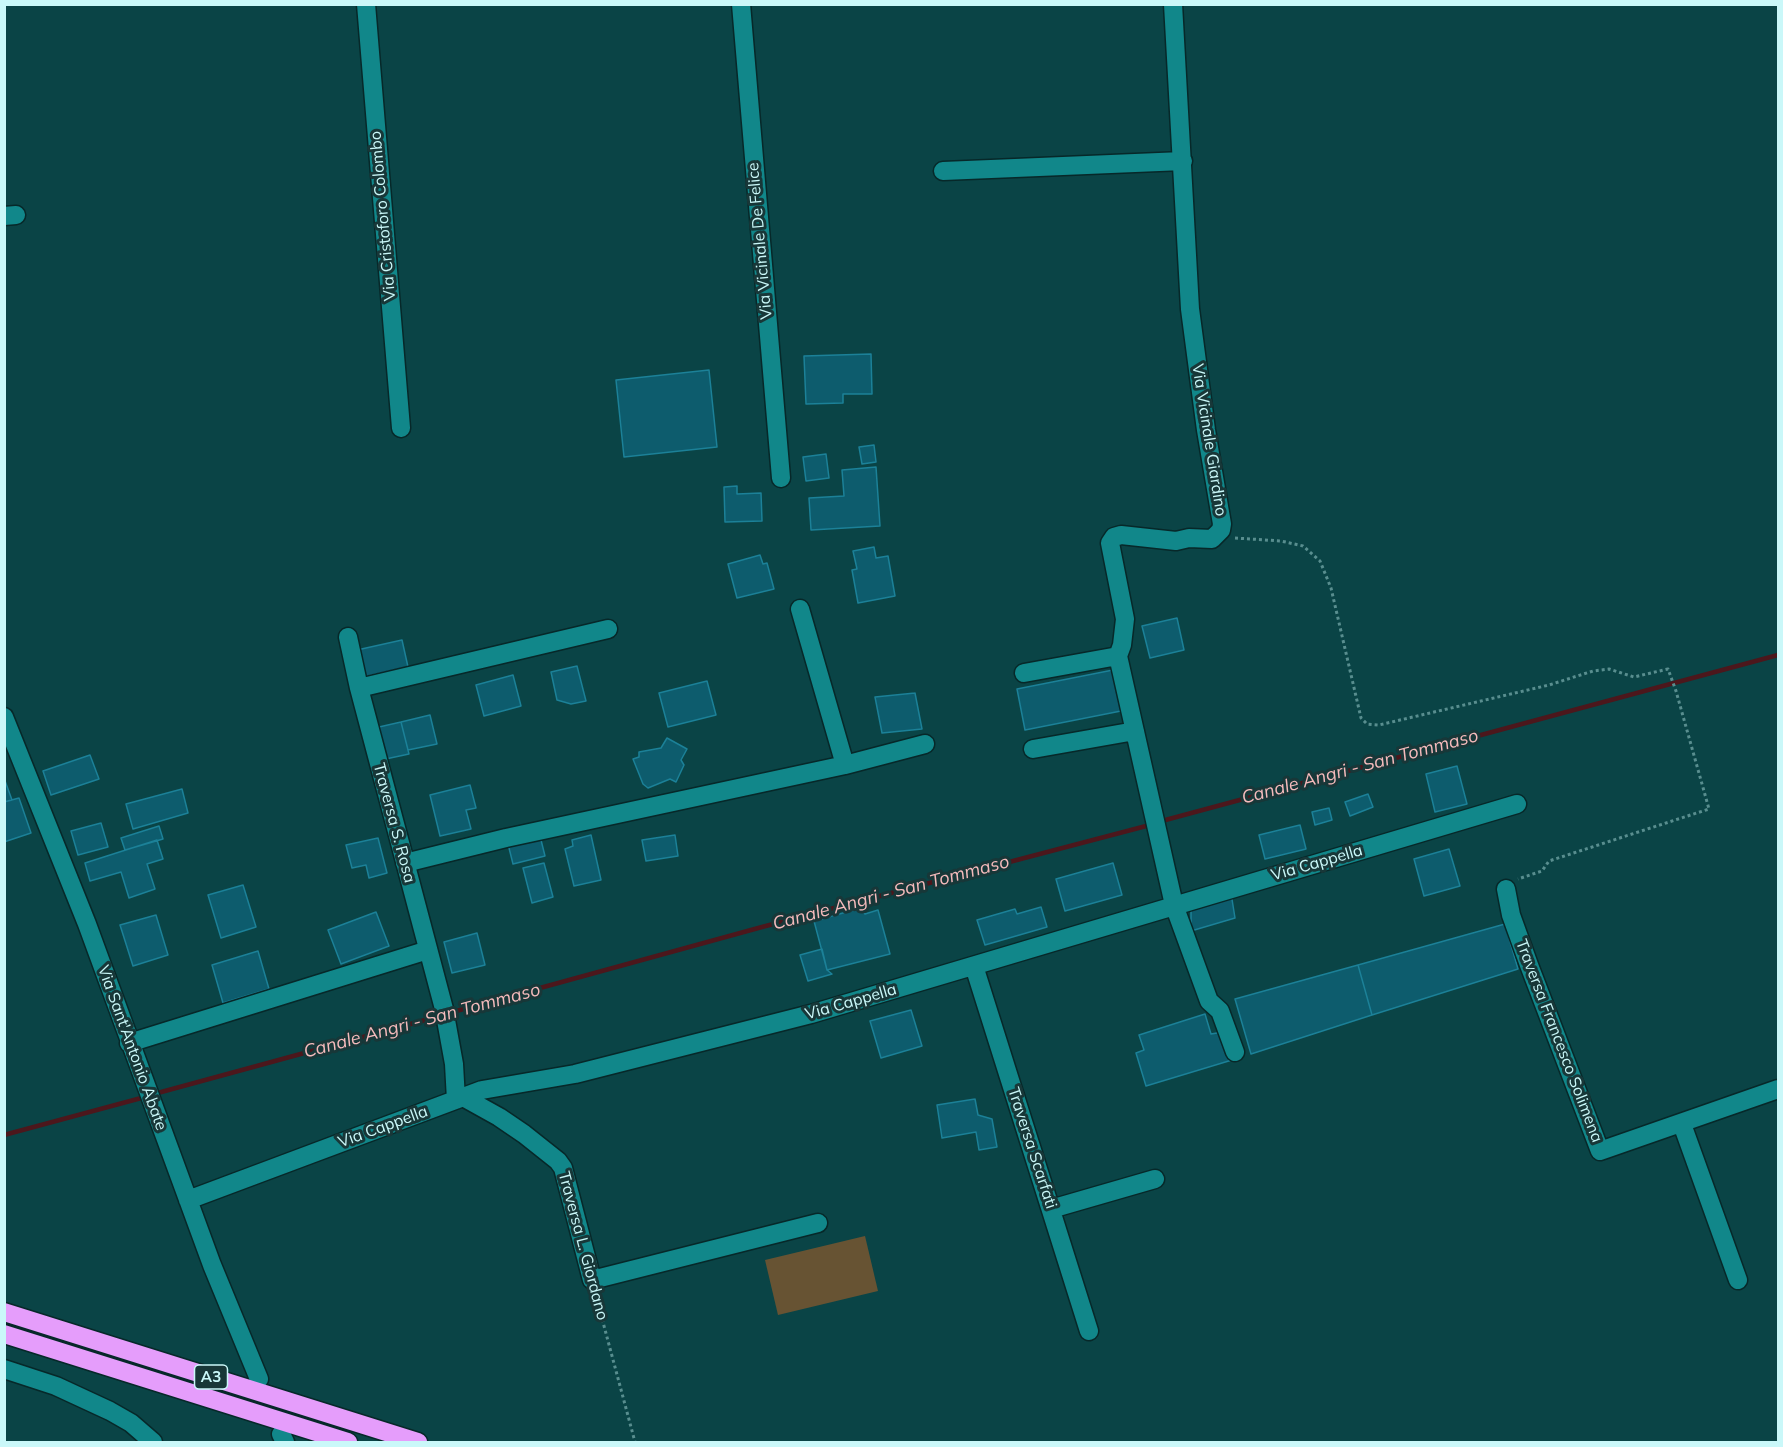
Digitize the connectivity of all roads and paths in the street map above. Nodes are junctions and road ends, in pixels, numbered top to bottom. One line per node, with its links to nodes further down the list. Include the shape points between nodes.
1 (366, 4): 6 (street, Via Cristoforo Colombo)
2 (741, 4): 7 (street, Via Vicinale De Felice)
3 (1173, 4): 4 (street, Via Vicinale Giardino)
4 (1183, 161): 5 (street); 8 (street, Via Vicinale Giardino, via 1190,309)
5 (943, 171)
6 (401, 428)
7 (781, 478)
8 (1221, 530): 12 (street, Via Vicinale Giardino, via 1212,539 1113,537 1110,543 1125,619); 22 (path, via 1226,536 1240,539 1303,546 1320,561 1331,588 1361,718 1367,724 1379,725 1504,696 1593,671 1609,669 1634,677 1668,669 1709,809 1549,861 1542,871 1511,881)
9 (800, 609): 19 (street)
10 (608, 629): 14 (street)
11 (348, 637): 14 (street, Traversa S. Rosa)
12 (1118, 656): 13 (street); 16 (street, Via Vicinale Giardino)
13 (1024, 673)
14 (359, 688): 21 (street, Traversa S. Rosa)
15 (4, 717): 26 (street, Via Sant'Antonio Abate, via 87,924)
16 (1135, 731): 18 (street); 23 (street, Via Vicinale Giardino)
17 (925, 744): 19 (street)
18 (1034, 749)
19 (845, 765): 21 (street)
20 (1516, 804): 23 (street, Via Cappella)
21 (405, 863): 24 (street, Traversa S. Rosa)
22 (1506, 889): 30 (street, Traversa Francesco Solimena, via 1511,915 1600,1151)
23 (1174, 905): 25 (street, Via Cappella); 27 (street, Via Vicinale Giardino, via 1209,1001 1220,1011)
24 (428, 950): 26 (street); 29 (street, Traversa S. Rosa, via 445,1016)
25 (974, 966): 29 (street, Via Cappella, via 811,1014 575,1074 482,1090); 33 (street, Traversa Scarfati)
26 (129, 1043): 32 (street, Via Sant'Antonio Abate)
27 (1235, 1052)
28 (1779, 1089): 30 (street, Traversa Francesco Solimena)
29 (459, 1099): 32 (street, Via Cappella); 35 (street, Traversa L. Giordano, via 499,1117 558,1161)
30 (1682, 1124): 36 (street)
31 (1155, 1179): 33 (street)
32 (188, 1200): 41 (street, Via Sant'Antonio Abate)
33 (1051, 1209): 38 (street, Traversa Scarfati)
34 (818, 1223): 35 (street)
35 (592, 1280): 45 (path, Traversa L. Giordano)
36 (1738, 1280)
37 (4, 1312): 44 (highway, A3)
38 (1089, 1331)
39 (4, 1334): 43 (highway, A3)
40 (4, 1370): 42 (street, via 56,1386 102,1407 131,1423)
41 (259, 1380)
42 (153, 1443)
43 (348, 1443)
44 (418, 1443)
45 (635, 1443)

